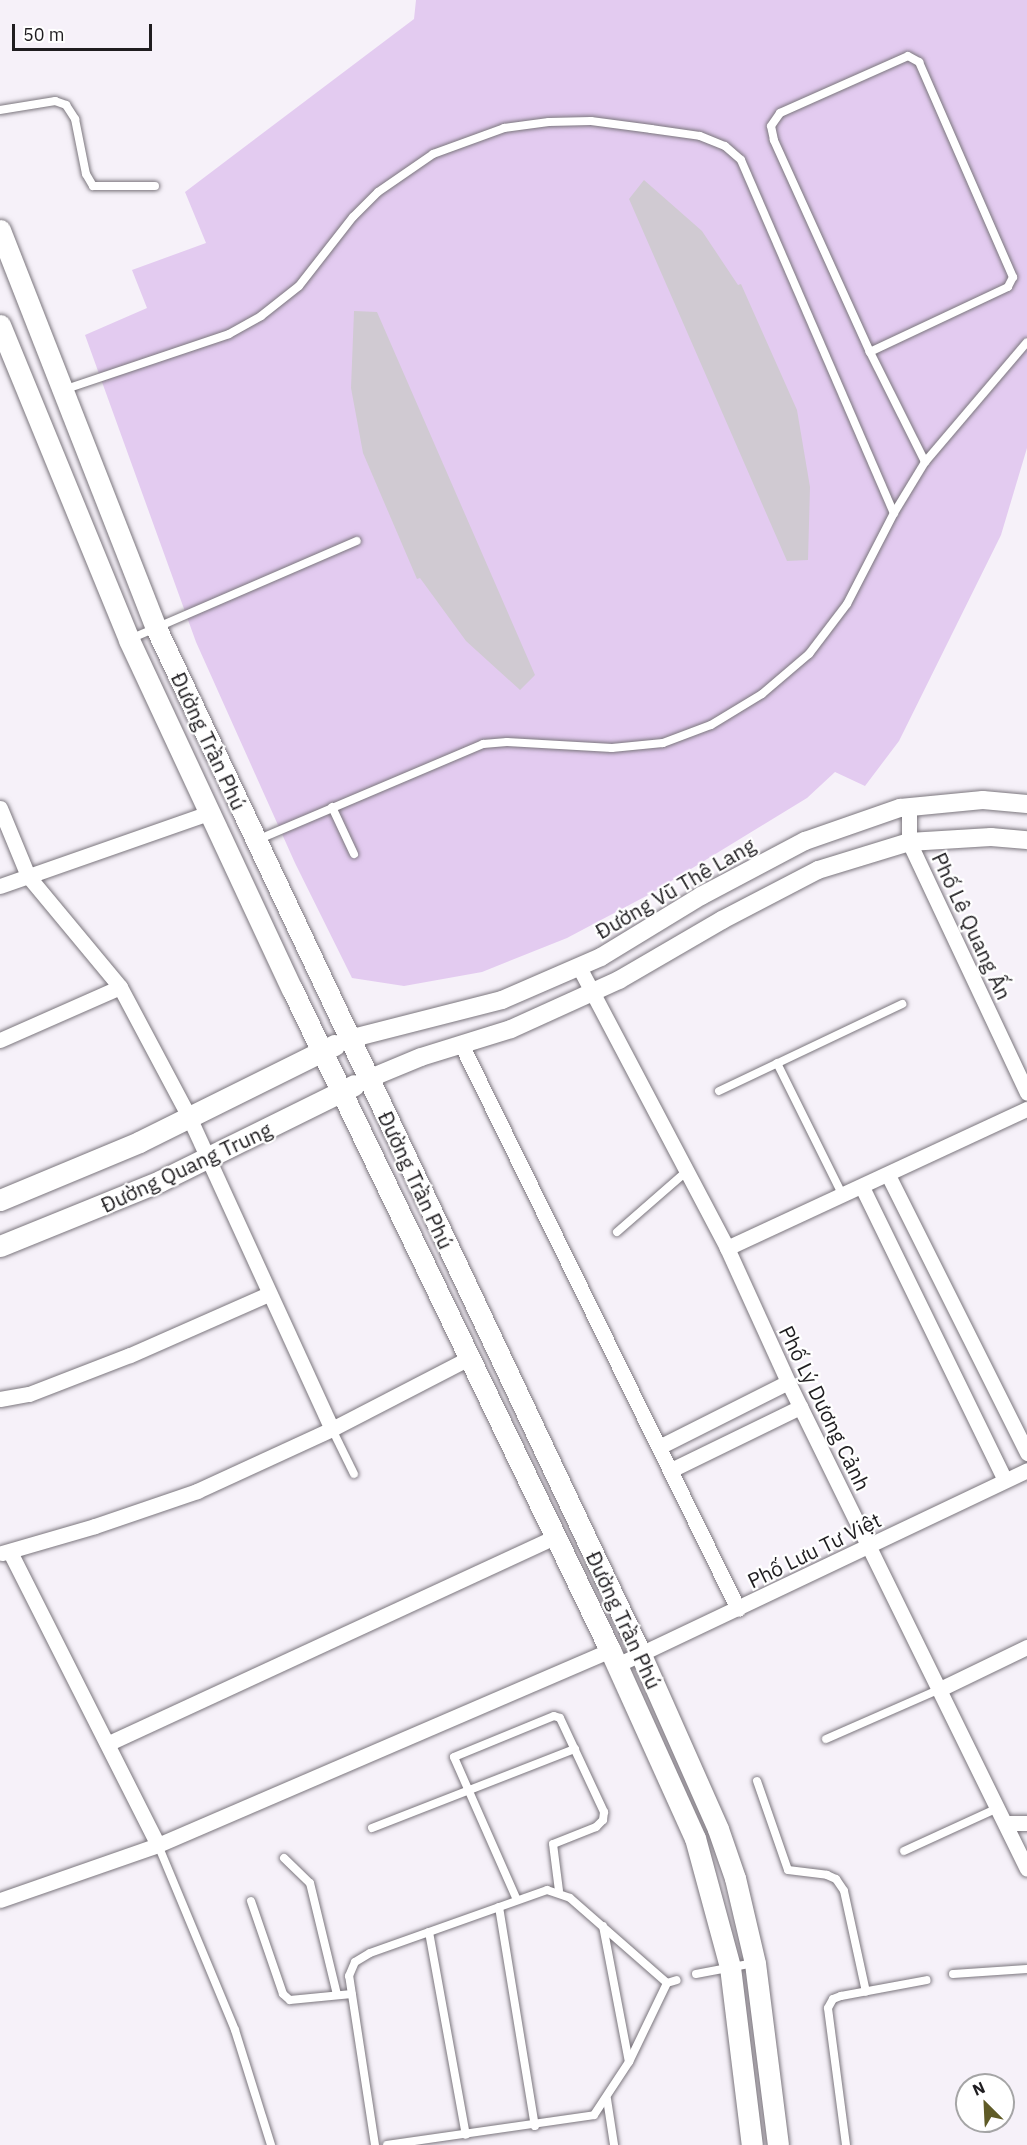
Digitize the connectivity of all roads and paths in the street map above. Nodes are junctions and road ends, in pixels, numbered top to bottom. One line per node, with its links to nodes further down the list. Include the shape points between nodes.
1 (0, 110): 2 (lane, via 55,101 66,105 75,119 86,174 93,186)
2 (155, 186)
3 (0, 230): 7 (main road, Đường Trần Phú)
4 (0, 325): 12 (main road, Đường Trần Phú)
5 (1027, 342): 8 (lane)
6 (870, 352): 6 (lane, via 1008,287 1013,277 920,62 908,56 786,110 771,126); 8 (lane)
7 (60, 391): 9 (lane, via 229,334 261,316 299,286 353,217 378,192 433,154 504,128 549,122 591,121 660,130 700,136 725,146 741,160); 11 (main road, Đường Trần Phú)
8 (925, 462): 9 (lane)
9 (894, 513): 14 (lane, via 847,604 809,654 762,694 711,725 663,743 622,747 483,744)
10 (357, 541): 11 (lane)
11 (156, 627): 12 (lane); 18 (main road, Đường Trần Phú)
12 (129, 640): 17 (main road, Đường Trần Phú)
13 (1027, 804): 15 (street, Đường Vũ Thê Lang, via 983,800)
14 (332, 807): 18 (lane); 21 (lane)
15 (909, 807): 20 (street, Phố Lê Quang Ấn); 24 (street, Đường Vũ Thê Lang, via 805,841)
16 (0, 808): 22 (street)
17 (208, 813): 22 (street); 31 (main road, Đường Trần Phú)
18 (255, 840): 28 (main road, Đường Trần Phú)
19 (1027, 840): 20 (street, via 991,837)
20 (909, 842): 26 (street, via 818,870); 36 (street, Phố Lê Quang Ấn)
21 (354, 854)
22 (28, 876): 23 (street); 25 (street)
23 (0, 886)
24 (579, 967): 26 (street, Phố Lý Dương Cảnh); 28 (street, Đường Vũ Thê Lang, via 502,1000)
25 (120, 987): 29 (street); 38 (street)
26 (592, 993): 30 (street, via 511,1029); 40 (street, Phố Lý Dương Cảnh)
27 (902, 1004): 32 (lane)
28 (349, 1039): 31 (main road, Đường Quang Trung); 33 (main road, Đường Trần Phú)
29 (0, 1040)
30 (461, 1044): 33 (street); 54 (street)
31 (322, 1051): 34 (main road, Đường Trần Phú); 38 (main road, Đường Quang Trung)
32 (777, 1063): 35 (lane); 43 (lane)
33 (368, 1079): 34 (main road, Đường Quang Trung); 65 (main road, Đường Trần Phú)
34 (341, 1091): 39 (main road, Đường Quang Trung); 49 (main road, Đường Trần Phú)
35 (719, 1091)
36 (1027, 1093)
37 (1027, 1109): 41 (street)
38 (189, 1117): 39 (street); 44 (main road, Đường Quang Trung, via 68,1174)
39 (208, 1158): 46 (main road, Đường Quang Trung, via 82,1215); 48 (street)
40 (688, 1170): 45 (lane); 47 (street, Phố Lý Dương Cảnh)
41 (888, 1174): 42 (street); 55 (street)
42 (862, 1187): 43 (street); 59 (street)
43 (843, 1196): 47 (street)
44 (0, 1200)
45 (617, 1232)
46 (0, 1246)
47 (727, 1248): 50 (street, Phố Lý Dương Cảnh)
48 (268, 1294): 51 (street, via 130,1355 29,1394); 53 (street)
49 (471, 1357): 53 (street); 60 (main road, Đường Trần Phú)
50 (788, 1382): 52 (street, Phố Lý Dương Cảnh); 54 (street)
51 (0, 1399)
52 (800, 1407): 56 (street); 61 (street, Phố Lý Dương Cảnh)
53 (332, 1429): 58 (lane); 62 (street, via 197,1491)
54 (659, 1447): 56 (street)
55 (1027, 1453)
56 (671, 1470): 63 (street)
57 (1027, 1470): 59 (street, Phố Lưu Tư Việt)
58 (354, 1474)
59 (1005, 1480): 61 (street, Phố Lưu Tư Việt)
60 (556, 1536): 66 (main road, Đường Trần Phú); 69 (street)
61 (869, 1547): 63 (street, Phố Lưu Tư Việt); 67 (street, Phố Lý Dương Cảnh)
62 (5, 1552): 69 (street)
63 (738, 1609): 65 (street, Phố Lưu Tư Việt)
64 (1027, 1647): 67 (street)
65 (641, 1655): 66 (street, Phố Lưu Tư Việt); 88 (main road, Đường Trần Phú, via 718,1829 735,1878)
66 (614, 1657): 77 (street, Phố Lưu Tư Việt); 89 (main road, Đường Trần Phú, via 695,1838)
67 (940, 1689): 68 (lane); 73 (street, Phố Lý Dương Cảnh)
68 (826, 1739)
69 (109, 1743): 77 (street)
70 (575, 1749): 72 (lane); 72 (lane, via 561,1718 555,1716 454,1756); 81 (lane, via 604,1812 603,1820 553,1844)
71 (757, 1781): 96 (lane, via 788,1870 827,1875 836,1879 844,1891)
72 (467, 1790): 76 (lane); 83 (lane)
73 (998, 1808): 74 (street, Phố Lý Dương Cảnh); 78 (lane)
74 (1007, 1823): 75 (street); 80 (street, Phố Lý Dương Cảnh)
75 (1027, 1823)
76 (372, 1828)
77 (158, 1845): 82 (street, Phố Lưu Tư Việt); 103 (lane, via 235,2030)
78 (904, 1851)
79 (284, 1858): 98 (lane, via 310,1883)
80 (1027, 1869)
81 (559, 1891): 83 (lane, via 547,1890); 86 (lane)
82 (0, 1900)
83 (517, 1900): 85 (lane)
84 (251, 1901): 98 (lane, via 283,1994 290,2000)
85 (499, 1907): 87 (lane); 101 (lane)
86 (603, 1926): 95 (lane); 99 (lane)
87 (429, 1932): 97 (lane, via 355,1962 349,1976); 102 (lane)
88 (755, 1963): 89 (lane); 108 (main road, Đường Trần Phú)
89 (730, 1966): 91 (lane); 107 (main road, Đường Trần Phú)
90 (1027, 1969): 92 (lane)
91 (696, 1974)
92 (953, 1974)
93 (677, 1980): 95 (lane)
94 (927, 1980): 96 (lane)
95 (667, 1983): 99 (lane)
96 (866, 1992): 109 (lane, via 833,1999 828,2008 849,2141)
97 (352, 1994): 98 (lane); 104 (lane)
98 (337, 1995)
99 (629, 2062): 100 (lane)
100 (606, 2099): 101 (lane, via 594,2115); 106 (lane)
101 (536, 2126): 102 (lane)
102 (466, 2135): 105 (lane)
103 (272, 2145)
104 (375, 2145)
105 (387, 2145)
106 (614, 2145)
107 (752, 2145)
108 (778, 2145)
109 (846, 2145)

